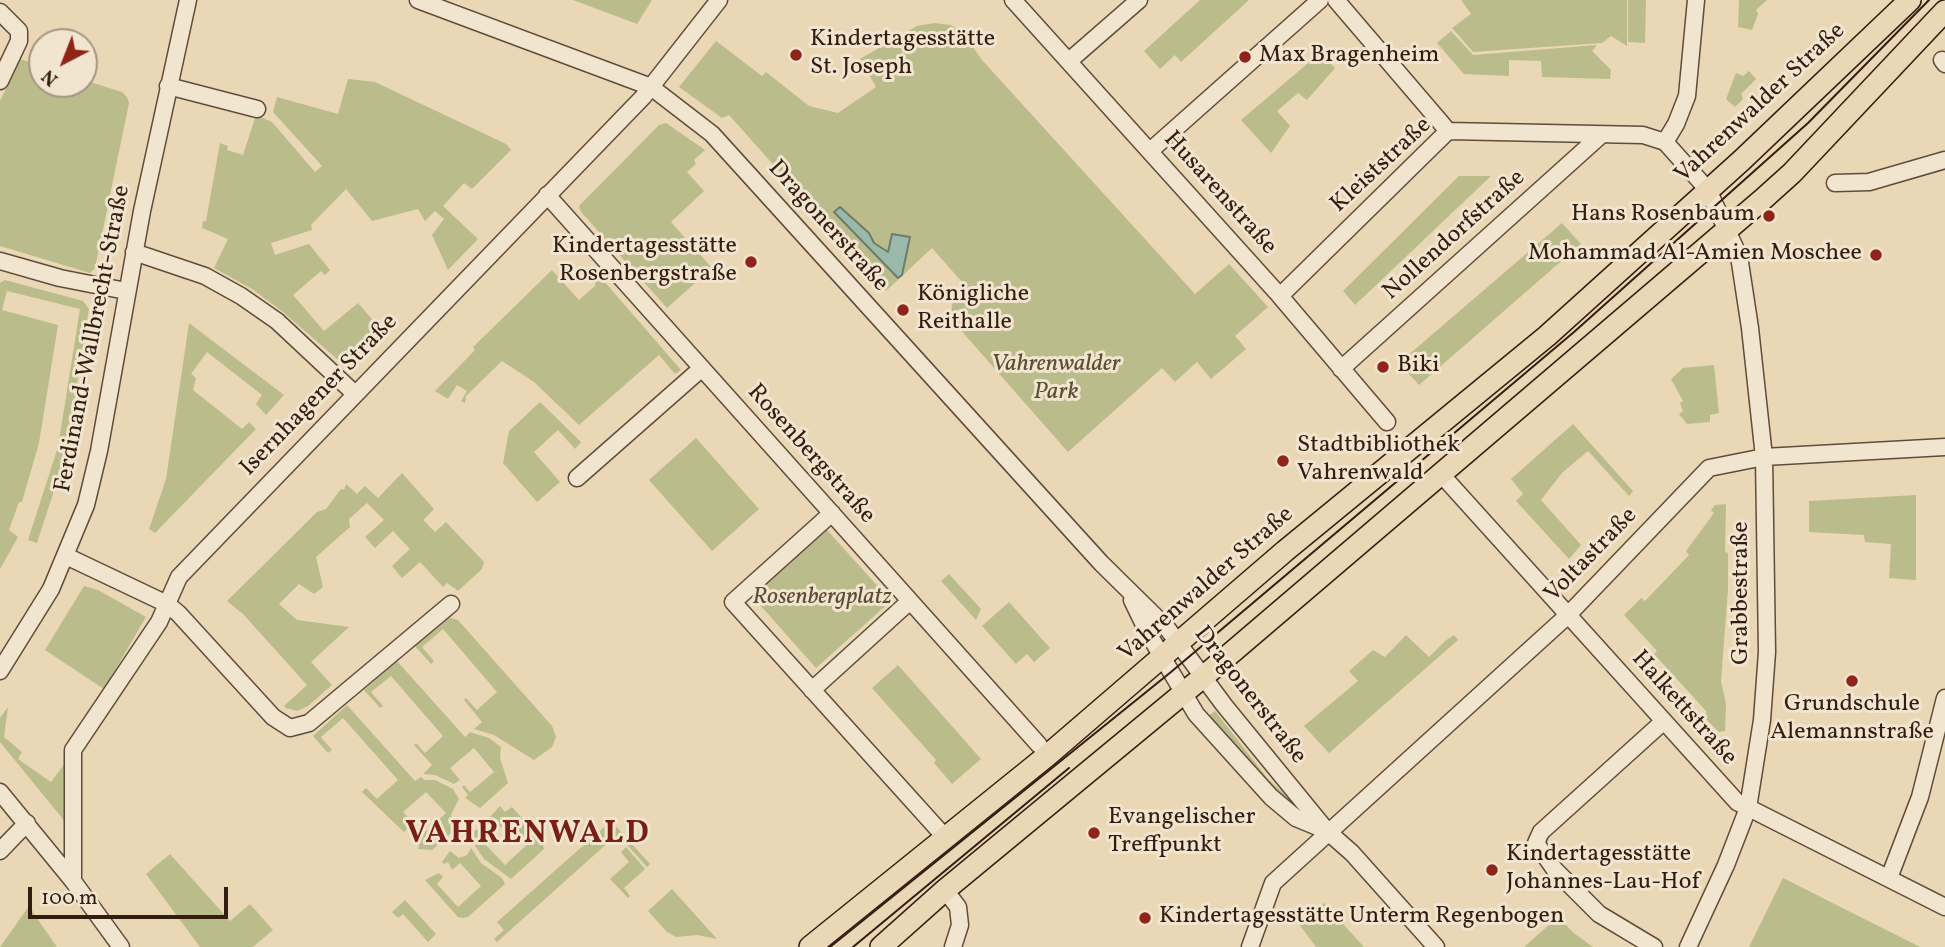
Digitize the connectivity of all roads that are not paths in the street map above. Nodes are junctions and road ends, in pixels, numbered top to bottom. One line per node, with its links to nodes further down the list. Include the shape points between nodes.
1 (188, 0): 14 (street, Ferdinand-Wallbrecht-Straße)
2 (418, 0): 15 (street, Dragonerstraße)
3 (719, 0): 15 (street, Isernhagener Straße)
4 (1013, 0): 12 (street, Husarenstraße)
5 (1139, 0): 12 (street)
6 (1320, 0): 20 (street)
7 (1336, 0): 17 (street)
8 (1696, 0): 19 (street, via 1687,96)
9 (1910, 0): 23 (main road, Vahrenwalder Straße)
10 (1945, 11): 25 (main road, via 1793,173)
11 (0, 12): 13 (street, via 19,31 19,41)
12 (1069, 61): 20 (street, Husarenstraße)
13 (0, 81)
14 (168, 86): 16 (street); 26 (street, Ferdinand-Wallbrecht-Straße)
15 (652, 87): 24 (street, Isernhagener Straße); 44 (street, Dragonerstraße, via 712,134 1130,594 1159,619)
16 (257, 109)
17 (1448, 131): 18 (street, Kleiststraße); 29 (street, Kleiststraße)
18 (1600, 136): 19 (street, Kleiststraße, via 1643,135); 31 (street, Nollendorfstraße)
19 (1665, 142): 23 (street, Grabbestraße)
20 (1150, 151): 29 (street, Husarenstraße)
21 (1945, 160): 22 (street, via 1869,181)
22 (1835, 183)
23 (1708, 190): 25 (street, Grabbestraße); 44 (main road, Vahrenwalder Straße, via 1547,335)
24 (547, 195): 30 (street, Rosenbergstraße); 32 (street, Isernhagener Straße)
25 (1728, 228): 35 (street, Grabbestraße, via 1739,256); 36 (main road, via 1576,362)
26 (134, 252): 28 (street, Ferdinand-Wallbrecht-Straße); 32 (street, via 205,276 242,296 277,321)
27 (0, 261): 28 (street)
28 (126, 291): 39 (street, Ferdinand-Wallbrecht-Straße, via 99,451 86,505)
29 (1280, 296): 31 (street, Husarenstraße)
30 (702, 368): 37 (street); 38 (street, Rosenbergstraße)
31 (1341, 369): 33 (street, Husarenstraße)
32 (354, 393): 41 (street, Isernhagener Straße, via 179,577)
33 (1387, 422)
34 (1945, 447): 35 (street, Voltastraße)
35 (1764, 457): 43 (street, Voltastraße, via 1709,468); 53 (street, Grabbestraße, via 1766,652 1762,720)
36 (1440, 473): 43 (street, Halkettstraße); 46 (main road)
37 (577, 478)
38 (832, 513): 40 (street, Rosenbergstraße); 47 (street, via 733,602)
39 (66, 556): 41 (street); 45 (street, Ferdinand-Wallbrecht-Straße, via 51,589)
40 (911, 601): 47 (street); 51 (street, Rosenbergstraße)
41 (167, 604): 42 (street, via 273,717 290,728 310,723); 59 (street, Isernhagener Straße, via 73,750)
42 (451, 604)
43 (1567, 616): 50 (street, Halkettstraße); 55 (street, Voltastraße)
44 (1171, 650): 46 (street, Dragonerstraße); 48 (street, Dragonerstraße); 56 (main road, Vahrenwalder Straße)
45 (0, 670)
46 (1203, 677): 48 (main road); 55 (street, Dragonerstraße)
47 (812, 690): 56 (street)
48 (1184, 693): 55 (street, Dragonerstraße, via 1196,714 1271,797 1296,818); 60 (main road)
49 (1945, 698): 58 (street, via 1920,797)
50 (1664, 722): 53 (street, Halkettstraße, via 1737,802); 68 (street, via 1541,832 1536,843 1555,870 1600,914)
51 (1035, 741)
52 (0, 792): 54 (street)
53 (1748, 808): 58 (street, Halkettstraße); 69 (street, Grabbestraße)
54 (27, 823): 57 (street); 59 (street)
55 (1327, 831): 66 (street, Voltastraße, via 1273,883); 67 (street, Dragonerstraße)
56 (944, 836): 63 (main road, Vahrenwalder Straße)
57 (0, 851)
58 (1889, 878): 61 (street, Halkettstraße)
59 (73, 881): 62 (street)
60 (945, 890): 64 (main road); 65 (street, via 958,907 960,925)
61 (1945, 907)
62 (121, 947)
63 (810, 947)
64 (881, 947)
65 (953, 947)
66 (1250, 947)
67 (1436, 947)
68 (1654, 947)
69 (1688, 947)

